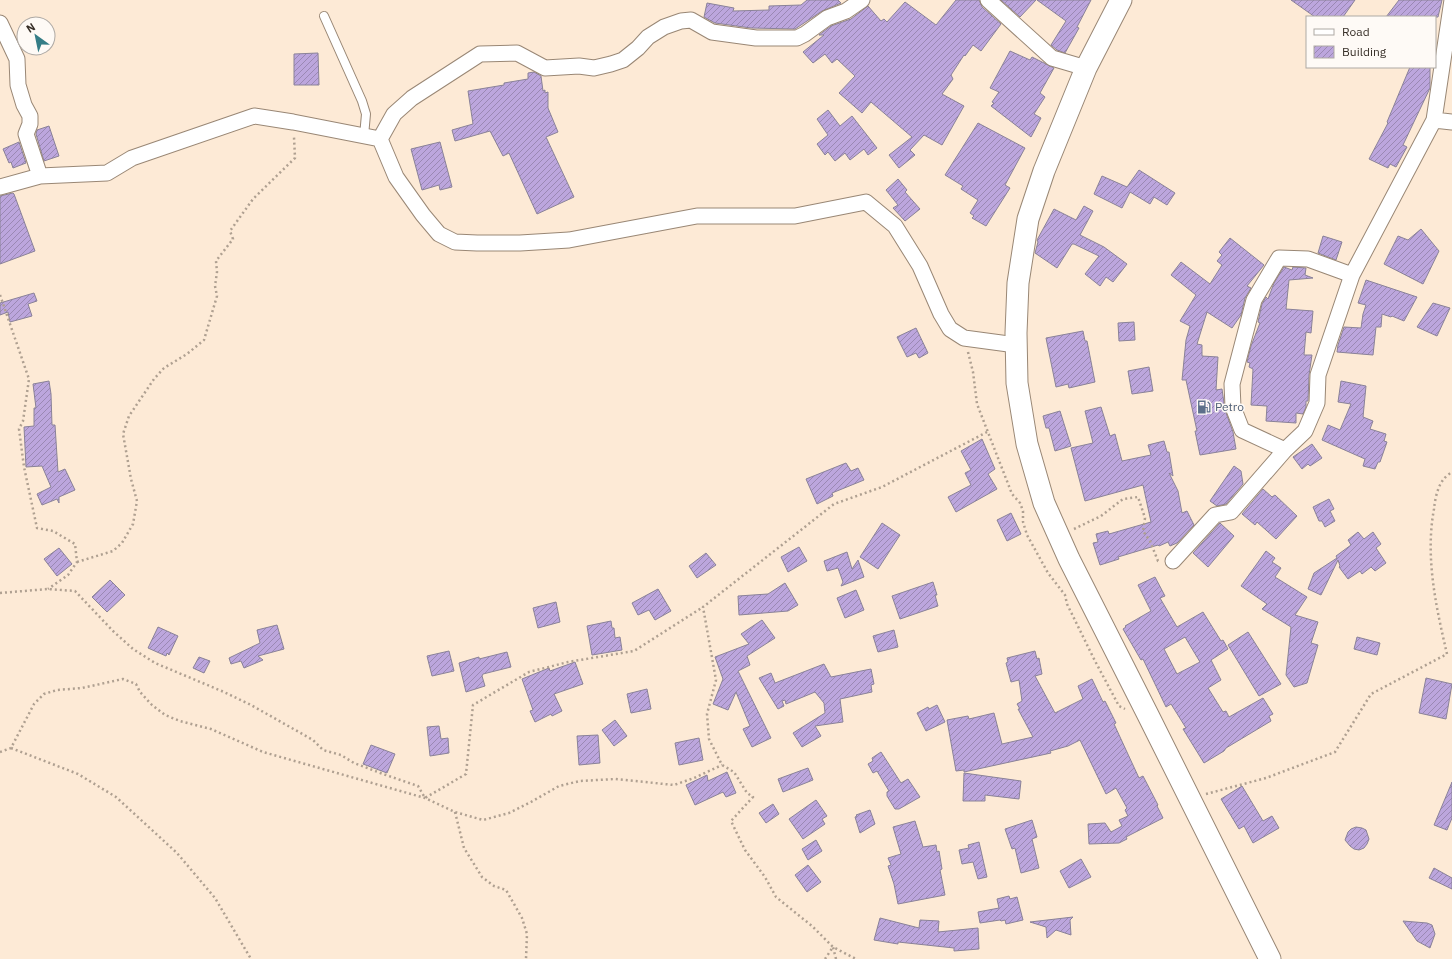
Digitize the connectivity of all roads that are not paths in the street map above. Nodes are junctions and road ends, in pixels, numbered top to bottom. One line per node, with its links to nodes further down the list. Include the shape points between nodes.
1 (862, 0): 11 (street, via 846,11 827,18 797,38 756,38 712,32 691,20 681,21 664,27 648,37 623,60 594,68 545,68 517,53 480,54 412,98 394,114)
2 (988, 0): 7 (street, via 1052,58)
3 (1121, 0): 7 (main road)
4 (1452, 0): 8 (street)
5 (324, 16): 10 (lane, via 362,101 366,114)
6 (0, 23): 12 (street, via 17,59 18,85 30,116 26,134)
7 (1086, 68): 15 (main road, via 1044,171 1028,219 1018,283)
8 (1434, 120): 9 (street); 14 (street)
9 (1452, 122)
10 (364, 136): 11 (street); 12 (street, via 254,116 132,158 107,173)
11 (380, 139): 15 (street, via 396,177 423,215 439,234 455,242 520,243 569,240 697,216 795,216 866,202 895,226 920,266 950,329 964,338)
12 (40, 176): 13 (street)
13 (0, 187)
14 (1352, 275): 16 (street, via 1318,375 1317,403 1305,431); 16 (street, via 1308,259 1279,258 1254,300 1232,384 1233,407 1242,430)
15 (1016, 345): 18 (main road, via 1017,383 1027,444 1044,503 1069,559)
16 (1285, 450): 17 (street, via 1231,512 1215,514)
17 (1173, 561)
18 (1270, 959)

